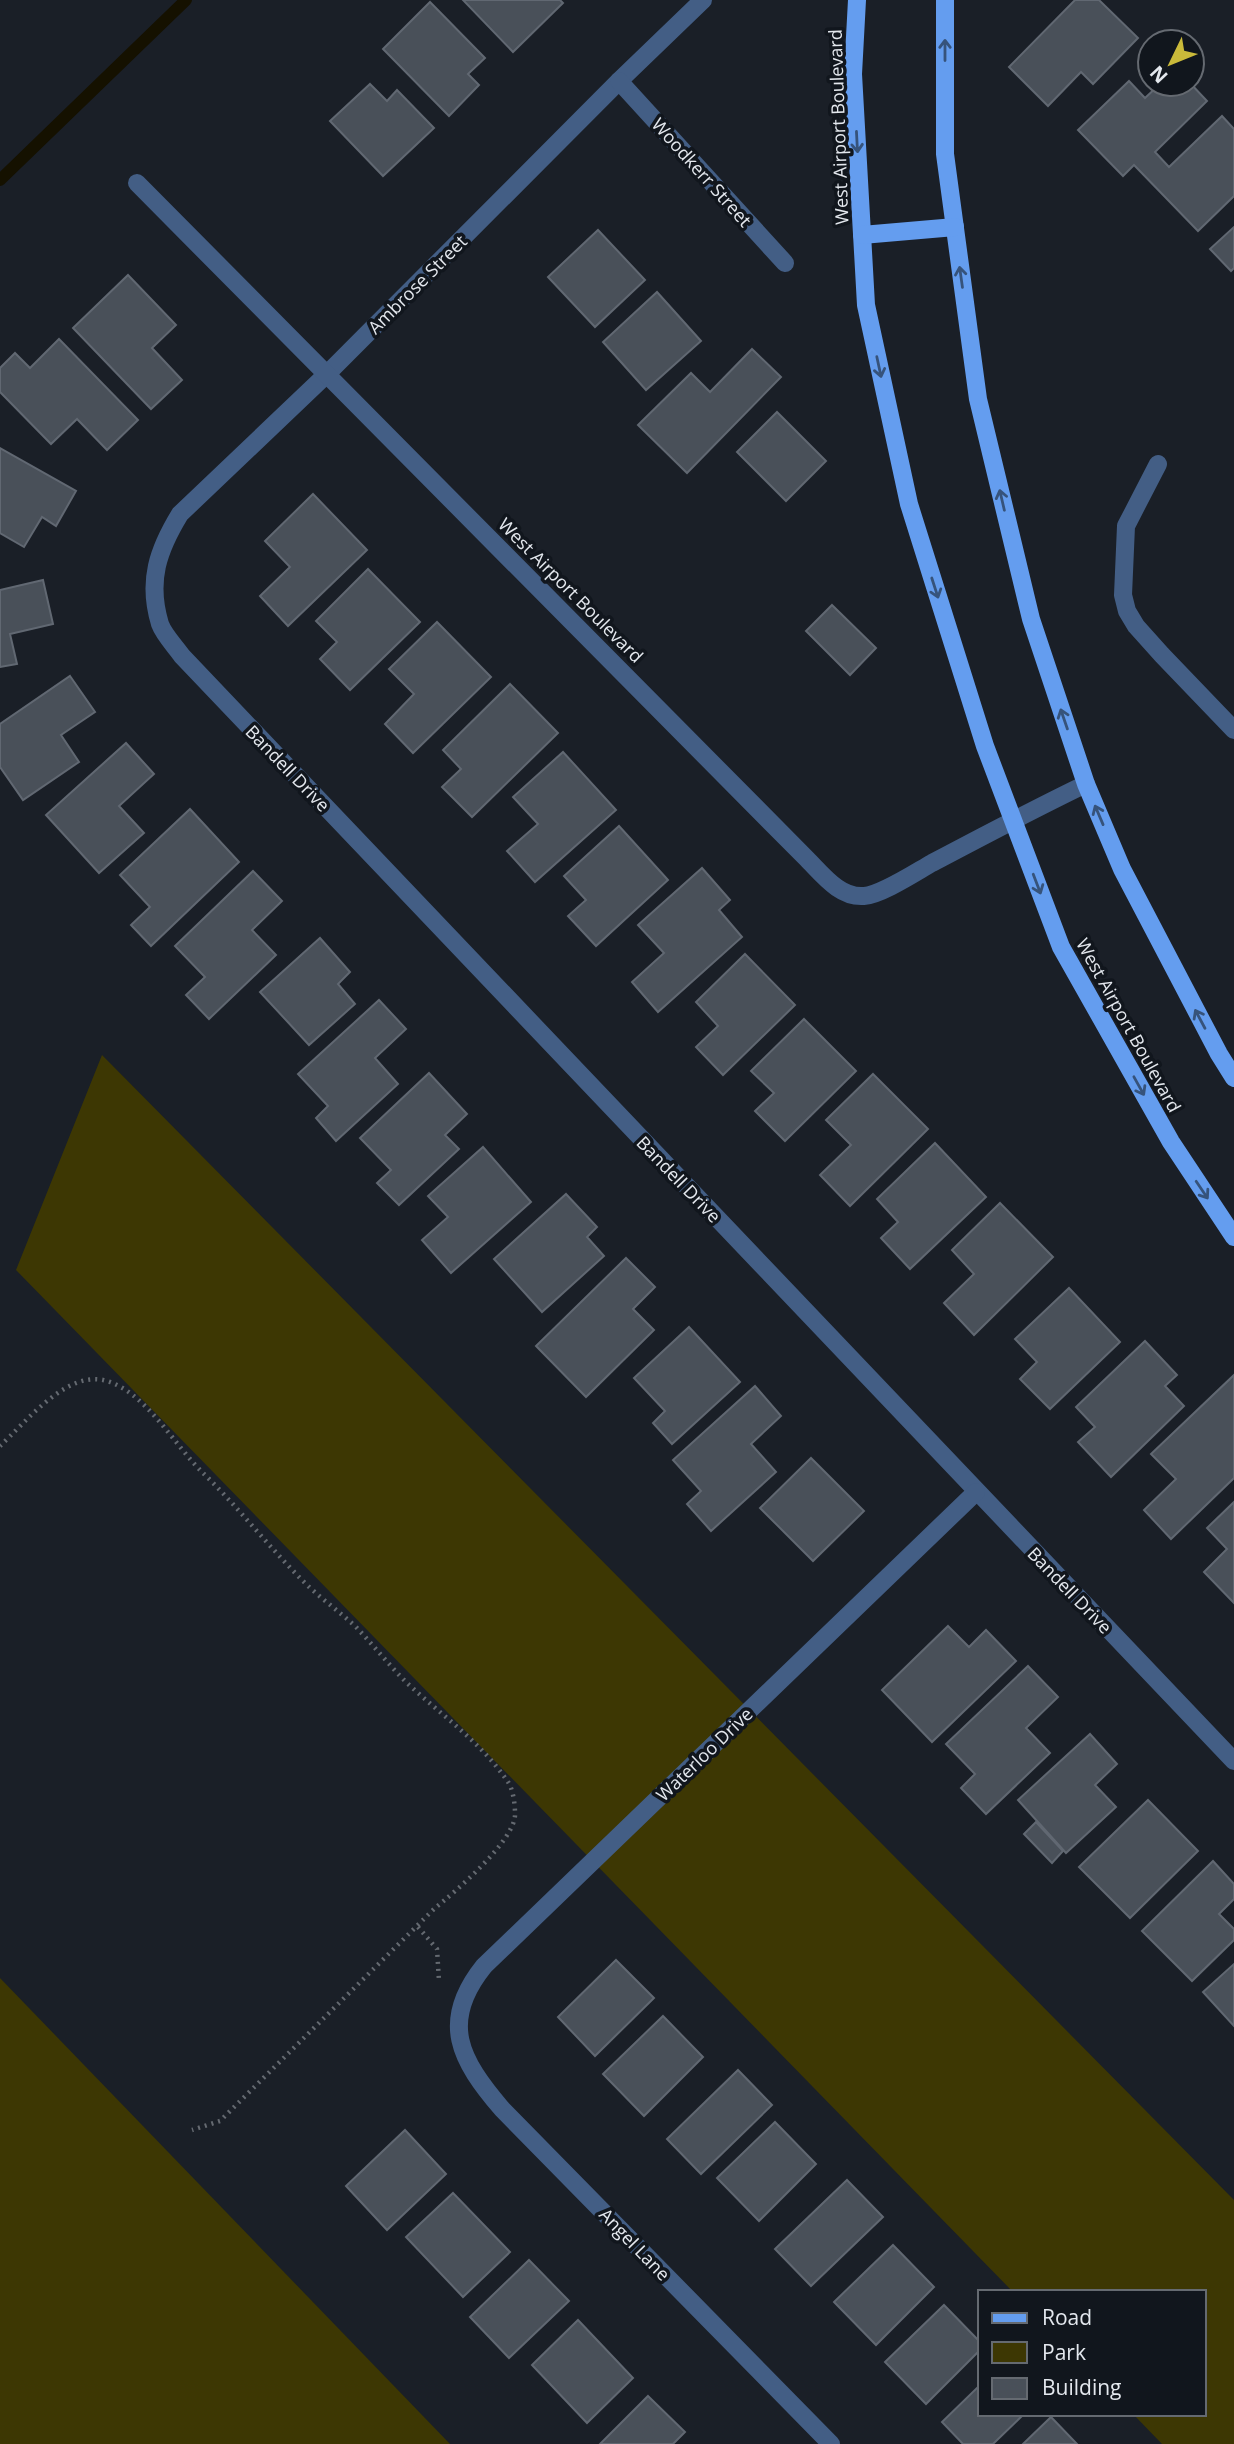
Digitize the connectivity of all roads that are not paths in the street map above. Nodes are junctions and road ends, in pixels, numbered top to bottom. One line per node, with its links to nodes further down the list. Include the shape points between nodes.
1 (703, 0): 4 (street, Ambrose Street)
2 (856, 0): 7 (main road, West Airport Boulevard, one-way to 7, via 853,74)
3 (945, 0): 6 (main road, one-way to 3, via 944,154)
4 (619, 81): 8 (street, Woodkerr Street); 9 (street, Ambrose Street)
5 (137, 183): 9 (street, West Airport Boulevard)
6 (955, 227): 7 (main road); 13 (main road, one-way to 6, via 1031,619 981,412)
7 (862, 235): 14 (main road, West Airport Boulevard, one-way to 14, via 866,306 909,504)
8 (785, 263)
9 (328, 373): 11 (street, Ambrose Street, via 180,514 163,542); 14 (street, West Airport Boulevard, via 807,859 847,894 866,896 891,885)
10 (1158, 464): 12 (street, via 1126,526 1123,595 1127,611)
11 (154, 580): 17 (street, Bandell Drive, via 161,626 182,656)
12 (1234, 730)
13 (1086, 784): 14 (street, West Airport Boulevard); 15 (main road, one-way to 13, via 1122,869)
14 (1013, 820): 16 (main road, West Airport Boulevard, one-way to 16, via 1061,947 1171,1142)
15 (1234, 1078)
16 (1234, 1237)
17 (976, 1492): 18 (street, Bandell Drive); 19 (street, Waterloo Drive, via 484,1966 468,1986 460,2007)
18 (1234, 1761)
19 (459, 2031): 20 (street, Angel Lane, via 466,2062 502,2109)
20 (831, 2444)

